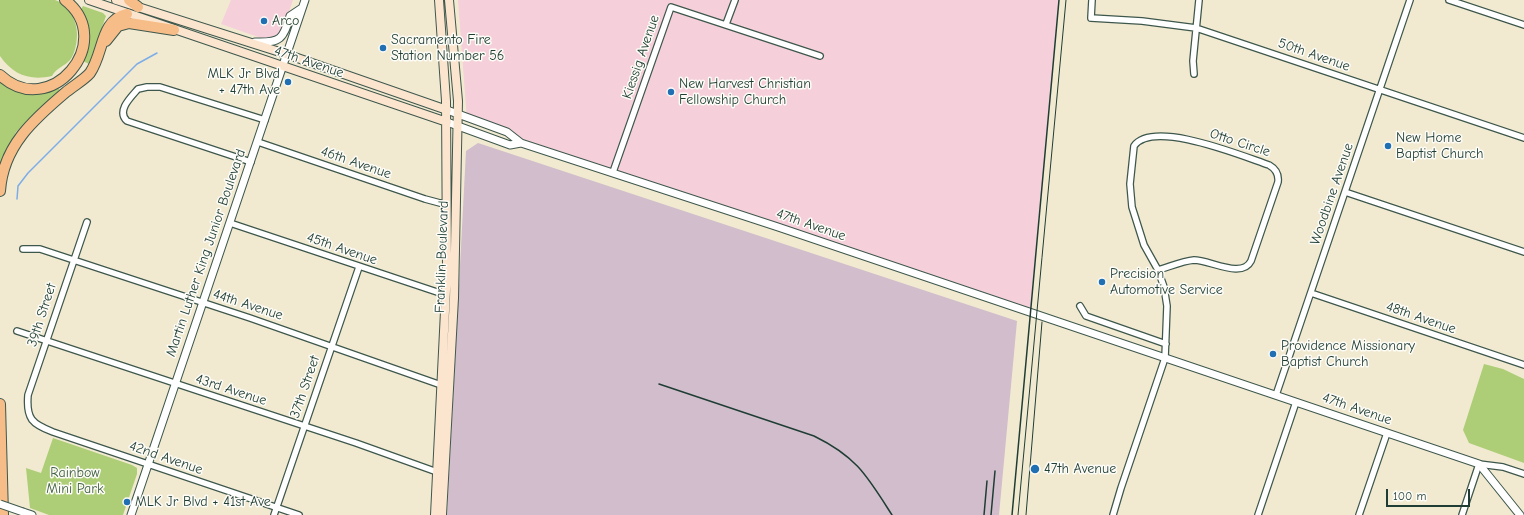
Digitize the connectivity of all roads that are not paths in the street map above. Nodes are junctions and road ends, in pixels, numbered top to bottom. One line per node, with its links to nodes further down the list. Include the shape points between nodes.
1 (65, 0): 26 (highway, via 79,16 84,31 84,46 73,69 60,81 46,88 37,89 17,86)
2 (89, 0): 15 (main road, 47th Avenue)
3 (116, 0): 13 (main road, 47th Avenue)
4 (129, 0): 13 (highway)
5 (305, 0): 14 (street, Martin Luther King Junior Boulevard)
6 (439, 0): 28 (main road, Franklin Boulevard)
7 (449, 0): 29 (main road, Franklin Boulevard)
8 (735, 0): 16 (street)
9 (1092, 0): 18 (street, 50th Avenue, via 1091,18)
10 (1199, 0): 18 (street)
11 (1410, 0): 27 (street, Woodbine Avenue)
12 (1449, 0): 17 (street)
13 (138, 7): 20 (main road, 47th Avenue)
14 (302, 8): 20 (street, via 290,16 283,36 277,41); 22 (street, Martin Luther King Junior Boulevard)
15 (127, 14): 19 (main road, 47th Avenue); 21 (highway, via 113,20)
16 (726, 24): 23 (street, Kiessig Avenue); 37 (street, Kiessig Avenue, via 671,7)
17 (1524, 25)
18 (1196, 28): 25 (street); 27 (street, 50th Avenue)
19 (174, 30): 21 (highway, via 129,23 118,26); 24 (main road, 47th Avenue)
20 (244, 41): 22 (main road, 47th Avenue)
21 (100, 48): 38 (highway, via 90,73 32,122 19,137 6,159)
22 (286, 54): 24 (street, Martin Luther King Junior Boulevard); 28 (main road, 47th Avenue)
23 (820, 56)
24 (282, 66): 30 (street, Martin Luther King Junior Boulevard); 31 (main road, 47th Avenue)
25 (1194, 74)
26 (0, 75)
27 (1379, 89): 33 (street, 50th Avenue); 39 (street, Woodbine Avenue)
28 (446, 110): 29 (street, 47th Avenue); 31 (main road, Franklin Boulevard)
29 (458, 114): 32 (main road, Franklin Boulevard); 35 (street, 47th Avenue, via 507,132)
30 (265, 120): 34 (street, Martin Luther King Junior Boulevard); 36 (street, via 160,87 138,89 123,110 123,116 127,121)
31 (447, 122): 32 (street, 47th Avenue); 40 (main road, Franklin Boulevard)
32 (457, 126): 35 (street, 47th Avenue, via 510,145); 49 (main road, Franklin Boulevard)
33 (1524, 138)
34 (258, 142): 36 (street, Martin Luther King Junior Boulevard); 40 (street, 46th Avenue, via 440,204)
35 (521, 143): 37 (street, 47th Avenue)
36 (250, 162): 43 (street, Martin Luther King Junior Boulevard)
37 (613, 172): 59 (street, 47th Avenue)
38 (0, 191)
39 (1345, 192): 45 (street); 50 (street, Woodbine Avenue)
40 (447, 204): 42 (main road, Franklin Boulevard)
41 (87, 222): 46 (street, 39th Street)
42 (447, 222): 49 (main road, via 452,233 452,262); 51 (main road, Franklin Boulevard)
43 (230, 223): 47 (street, 45th Avenue); 52 (street, Martin Luther King Junior Boulevard)
44 (23, 249): 46 (street, 44th Avenue, via 40,249)
45 (1524, 252)
46 (73, 260): 52 (street, 44th Avenue); 56 (street, 39th Street)
47 (359, 268): 51 (street, 45th Avenue); 58 (street, 37th Street)
48 (1158, 270): 48 (street, Otto Circle, via 1144,245 1132,207 1132,151 1137,141 1145,136 1157,135 1181,138 1275,169 1278,182 1247,267 1238,270 1193,260); 57 (street, Otto Circle, via 1166,297)
49 (455, 271): 54 (main road, via 451,283 450,317); 81 (main road, Franklin Boulevard)
50 (1311, 293): 60 (street, 48th Avenue); 63 (street, Woodbine Avenue)
51 (446, 295): 54 (main road, Franklin Boulevard)
52 (202, 303): 58 (street, 44th Avenue); 61 (street, Martin Luther King Junior Boulevard)
53 (1080, 306): 57 (street, via 1086,316)
54 (444, 330): 62 (main road, Franklin Boulevard)
55 (17, 331): 56 (street, 43rd Avenue)
56 (46, 341): 61 (street, 43rd Avenue); 66 (street, 39th Street, via 28,395 27,407)
57 (1166, 344): 59 (street, Otto Circle)
58 (332, 346): 62 (street, 44th Avenue); 67 (street, 37th Street)
59 (1165, 358): 63 (street, 47th Avenue); 82 (street, Otto Circle)
60 (1524, 365)
61 (174, 384): 67 (street, 43rd Avenue); 69 (street, Martin Luther King Junior Boulevard)
62 (441, 385): 71 (main road, Franklin Boulevard)
63 (1276, 395): 64 (street, 47th Avenue)
64 (1296, 402): 68 (street, 47th Avenue); 83 (street)
65 (0, 404): 75 (highway)
66 (30, 416): 69 (street, 42nd Avenue, via 34,423 53,432)
67 (304, 426): 71 (street, 43rd Avenue); 74 (street, 37th Street)
68 (1387, 433): 70 (street, 47th Avenue); 84 (street)
69 (148, 464): 74 (street, 42nd Avenue); 77 (street, Martin Luther King Junior Boulevard)
70 (1479, 464): 72 (street, 47th Avenue, via 1503,467); 85 (street); 86 (street)
71 (437, 472): 80 (main road, Franklin Boulevard)
72 (1524, 474)
73 (0, 504): 76 (street, bridge)
74 (276, 508): 78 (street, 37th Street); 79 (street, 42nd Avenue)
75 (3, 515)
76 (32, 515)
77 (131, 515)
78 (274, 515)
79 (299, 515)
80 (435, 515)
81 (442, 515)
82 (1113, 515)
83 (1258, 515)
84 (1359, 515)
85 (1462, 515)
86 (1520, 515)

